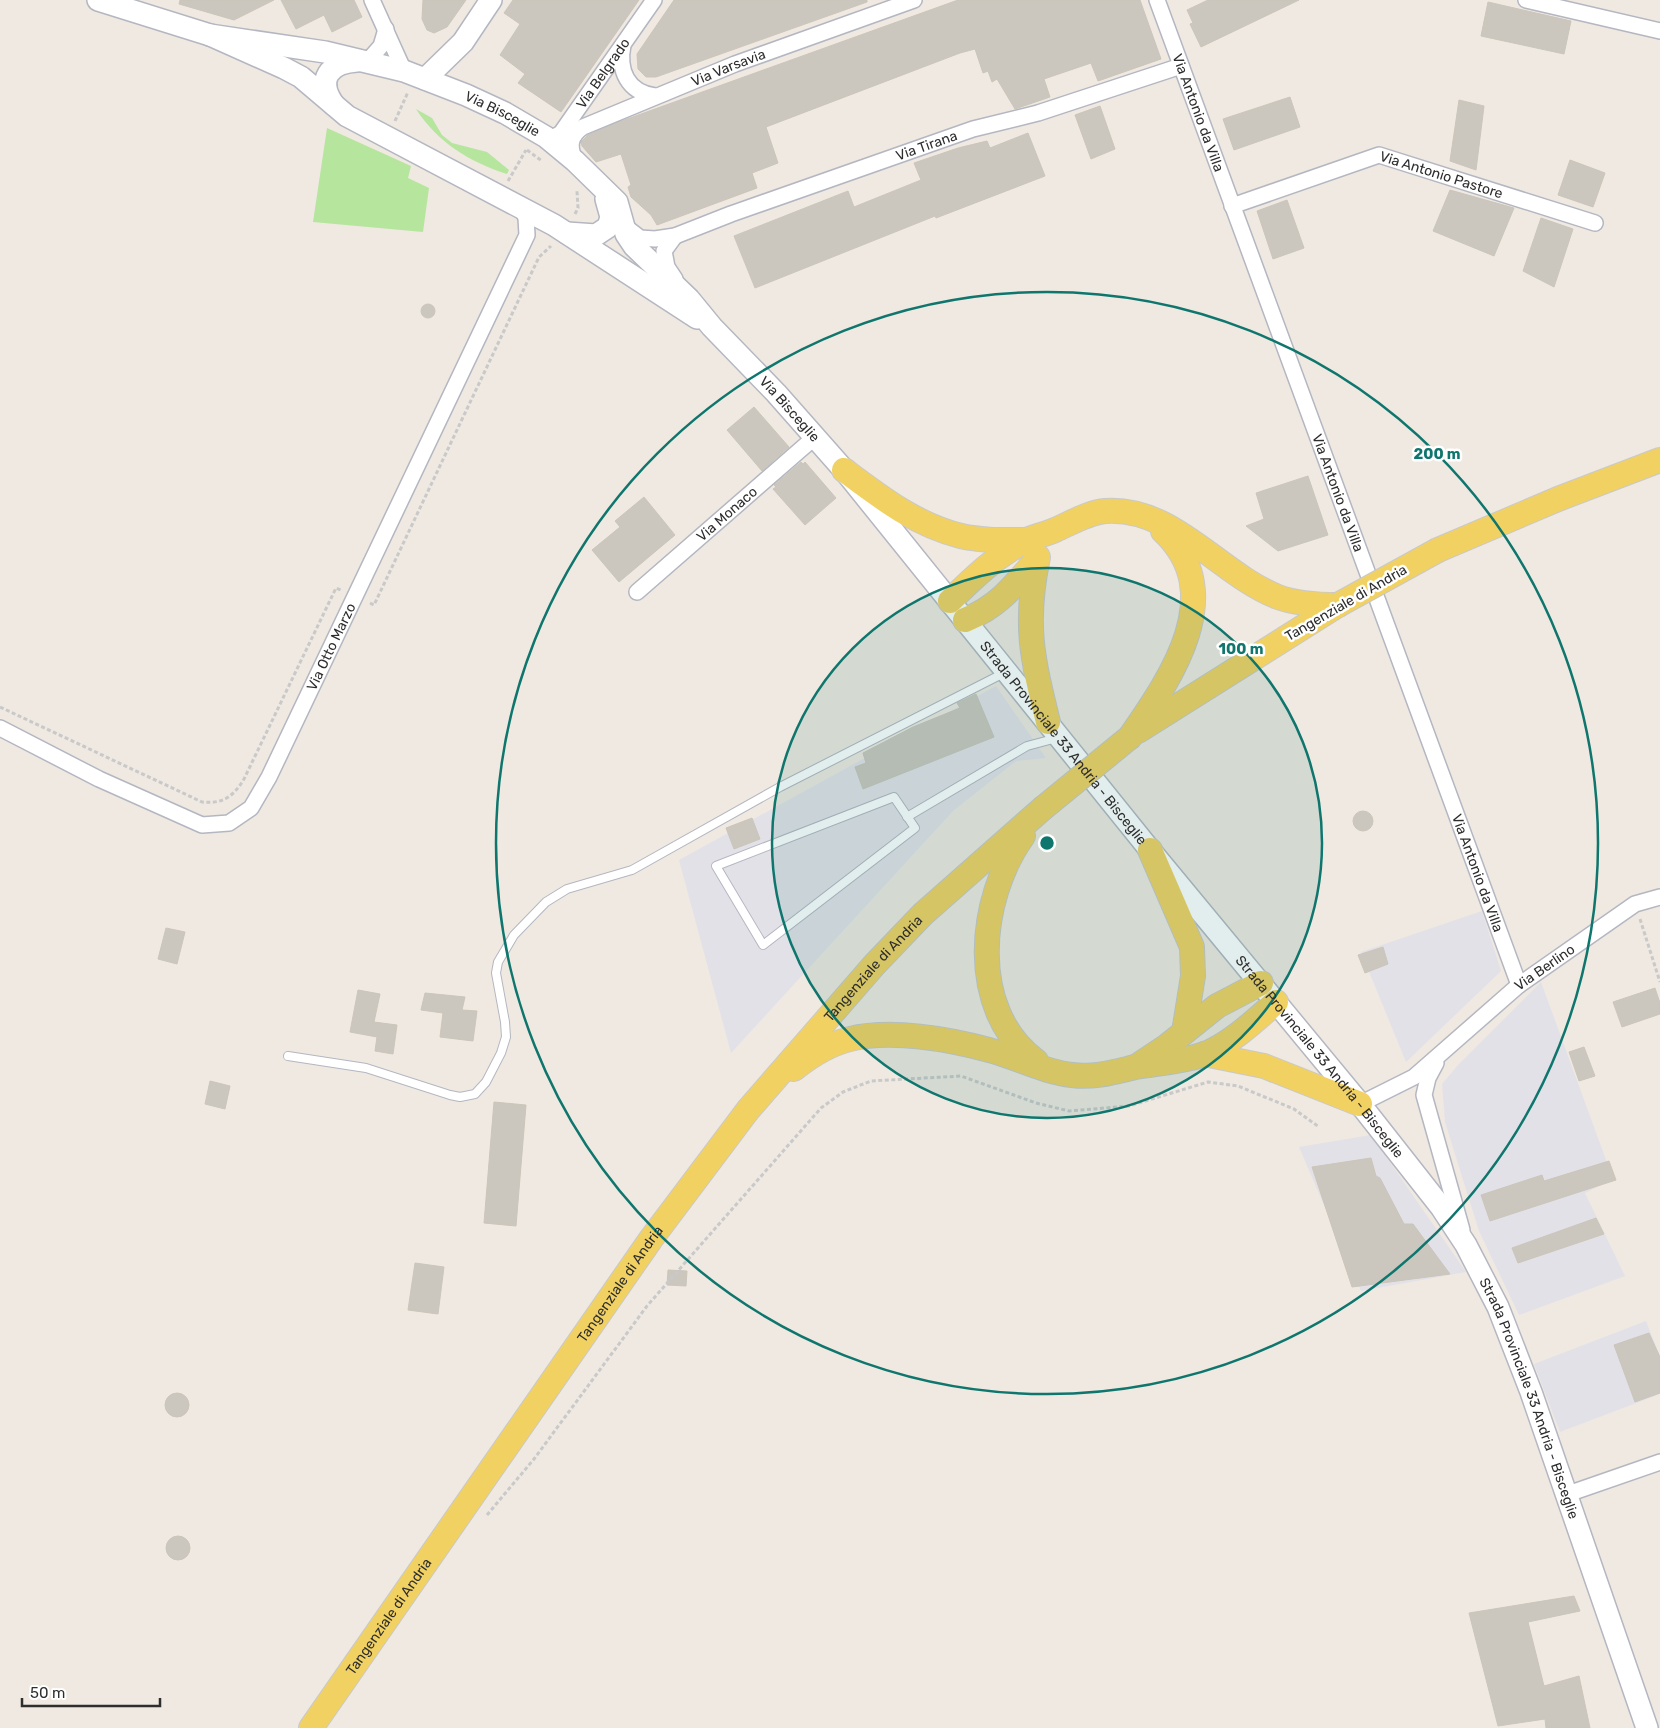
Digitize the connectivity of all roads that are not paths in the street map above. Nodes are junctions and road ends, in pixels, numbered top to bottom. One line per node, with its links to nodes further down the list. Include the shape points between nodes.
1 (98, 0): 10 (main road, Via Bisceglie)
2 (372, 0): 8 (street)
3 (491, 0): 11 (main road)
4 (654, 0): 12 (street, Via Belgrado)
5 (914, 0): 17 (street, Via Varsavia)
6 (1158, 0): 14 (street, Via Antonio da Villa)
7 (1526, 0): 9 (street)
8 (386, 29): 13 (street, via 381,46); 15 (street)
9 (1660, 31)
10 (210, 35): 13 (main road, Via Bisceglie, via 291,46); 18 (main road, Via Bisceglie, via 301,77)
11 (463, 42): 15 (main road); 16 (main road, via 456,73)
12 (624, 43): 17 (street, via 621,65 626,79 640,93); 19 (street, Via Belgrado, via 561,133 554,137)
13 (363, 61): 15 (main road, Via Bisceglie); 18 (main road, via 340,64 327,75 327,90)
14 (1181, 66): 22 (street, Via Antonio da Villa); 28 (street, Via Tirana, via 1038,113 973,129)
15 (415, 75): 16 (main road, Via Bisceglie)
16 (466, 95): 19 (main road, Via Bisceglie)
17 (655, 96): 20 (street, Via Varsavia, via 575,133 570,149)
18 (337, 109): 23 (main road, Via Bisceglie)
19 (542, 134): 20 (main road, Via Bisceglie)
20 (575, 161): 21 (main road, Via Bisceglie)
21 (597, 182): 24 (main road, Via Bisceglie, via 616,202); 26 (main road, via 609,206 611,217 608,227 588,236)
22 (1232, 206): 25 (street, Via Antonio Pastore, via 1380,155); 49 (street, Via Antonio da Villa)
23 (521, 207): 26 (main road, Via Bisceglie); 27 (street)
24 (622, 223): 28 (street, Via Tirana, via 640,238); 29 (main road, Via Bisceglie, via 634,246)
25 (1595, 223)
26 (559, 229): 27 (street); 30 (main road, Via Bisceglie)
27 (527, 234): 41 (street, Via Otto Marzo, via 251,808 229,823 202,825)
28 (675, 236): 29 (street, via 664,252 667,267)
29 (689, 299): 30 (main road, Via Bisceglie)
30 (712, 327): 31 (main road, Via Bisceglie)
31 (815, 437): 33 (main road, Via Bisceglie); 36 (street, Via Monaco)
32 (1660, 460): 38 (main road, Tangenziale di Andria, bridge, via 1549,502 1438,550)
33 (844, 470): 35 (main road, via 899,510 940,530); 37 (main road, Strada Provinciale 33 Andria - Bisceglie)
34 (1152, 520): 35 (main road, via 1125,512 1102,512 1057,529); 38 (main road, via 1192,542 1257,587 1300,602); 43 (main road, via 1184,558 1189,573 1192,610 1189,630 1176,665)
35 (1032, 549): 37 (main road, via 988,566); 39 (main road, via 996,604); 42 (main road, via 1030,644)
36 (637, 592)
37 (950, 601): 39 (main road, Strada Provinciale 33 Andria - Bisceglie)
38 (1338, 605): 43 (main road, Tangenziale di Andria)
39 (965, 620): 40 (main road, Strada Provinciale 33 Andria - Bisceglie)
40 (1007, 672): 42 (main road, Strada Provinciale 33 Andria - Bisceglie); 54 (lane, via 780,787 632,870 567,889 546,902 514,935 498,962 496,973 506,1037 486,1082 475,1094 450,1095 366,1068)
41 (0, 728)
42 (1054, 730): 45 (lane); 46 (main road, Strada Provinciale 33 Andria - Bisceglie)
43 (1130, 736): 44 (main road, Tangenziale di Andria, bridge)
44 (1042, 809): 56 (main road, via 1010,853 991,906 988,950 991,990 1007,1032 1021,1050); 58 (main road, Tangenziale di Andria, via 916,921)
45 (907, 817): 45 (lane, via 894,797 716,866 762,945 915,828)
46 (1150, 850): 48 (main road, Strada Provinciale 33 Andria - Bisceglie); 51 (main road, via 1192,947 1193,976)
47 (1660, 896): 49 (street, Via Berlino, via 1635,904)
48 (1261, 984): 50 (main road, Strada Provinciale 33 Andria - Bisceglie); 51 (main road, via 1217,1006)
49 (1519, 985): 53 (street, Via Berlino)
50 (1276, 1002): 52 (main road, via 1253,1023); 57 (main road, Strada Provinciale 33 Andria - Bisceglie)
51 (1184, 1032): 55 (main road)
52 (1204, 1054): 55 (main road); 57 (main road, via 1264,1066)
53 (1440, 1055): 57 (street, Via Berlino, via 1406,1082); 59 (street, Via Berlino, via 1428,1078 1424,1095)
54 (288, 1056)
55 (1137, 1067): 56 (main road, via 1093,1076 1072,1075)
56 (1046, 1068): 58 (main road, via 988,1050 924,1037 850,1039 832,1045 795,1067)
57 (1360, 1104): 59 (main road, Strada Provinciale 33 Andria - Bisceglie, via 1420,1179)
58 (748, 1110): 62 (main road, Tangenziale di Andria, via 651,1239)
59 (1466, 1245): 61 (main road, Strada Provinciale 33 Andria - Bisceglie, via 1501,1315)
60 (1660, 1462): 61 (street)
61 (1565, 1495): 63 (main road, Strada Provinciale 33 Andria - Bisceglie)
62 (311, 1728)
63 (1647, 1728)

